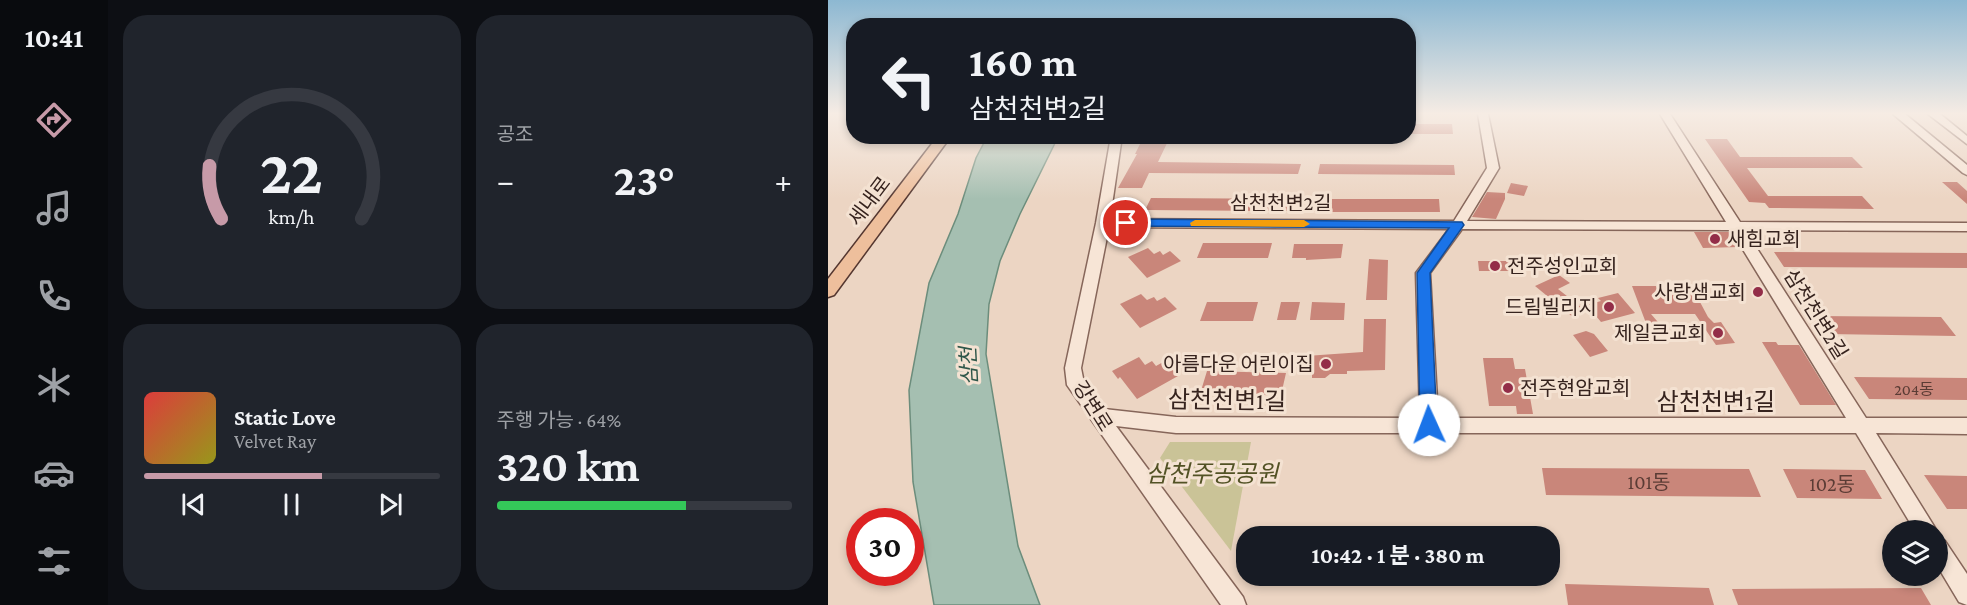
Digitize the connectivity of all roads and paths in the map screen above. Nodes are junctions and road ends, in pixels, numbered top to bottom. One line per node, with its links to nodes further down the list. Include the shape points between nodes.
1 (1488, 142): 8 (street, via 1493,168)
2 (1683, 142): 9 (street)
3 (1932, 142): 6 (street)
4 (939, 144): 11 (main road, 세내로)
5 (1116, 144): 7 (street, 강변로)
6 (1967, 171)
7 (1103, 223): 8 (street, 삼천천변2길); 12 (street, 강변로, via 1072,368 1076,385)
8 (1458, 225): 9 (street, 삼천천변2길); 13 (street, via 1424,273)
9 (1735, 226): 10 (street, 삼천천변2길); 14 (street, 삼천천변2길)
10 (1967, 227)
11 (828, 291)
12 (1097, 416): 13 (street, 삼천천변1길, via 1176,426); 19 (street, 강변로)
13 (1429, 425): 14 (street, 삼천천변1길)
14 (1861, 425): 15 (street, 삼천천변1길); 16 (street, 삼천천변2길)
15 (1967, 426)
16 (1921, 520)
17 (1948, 564): 18 (street)
18 (1967, 594)
19 (1235, 605)

